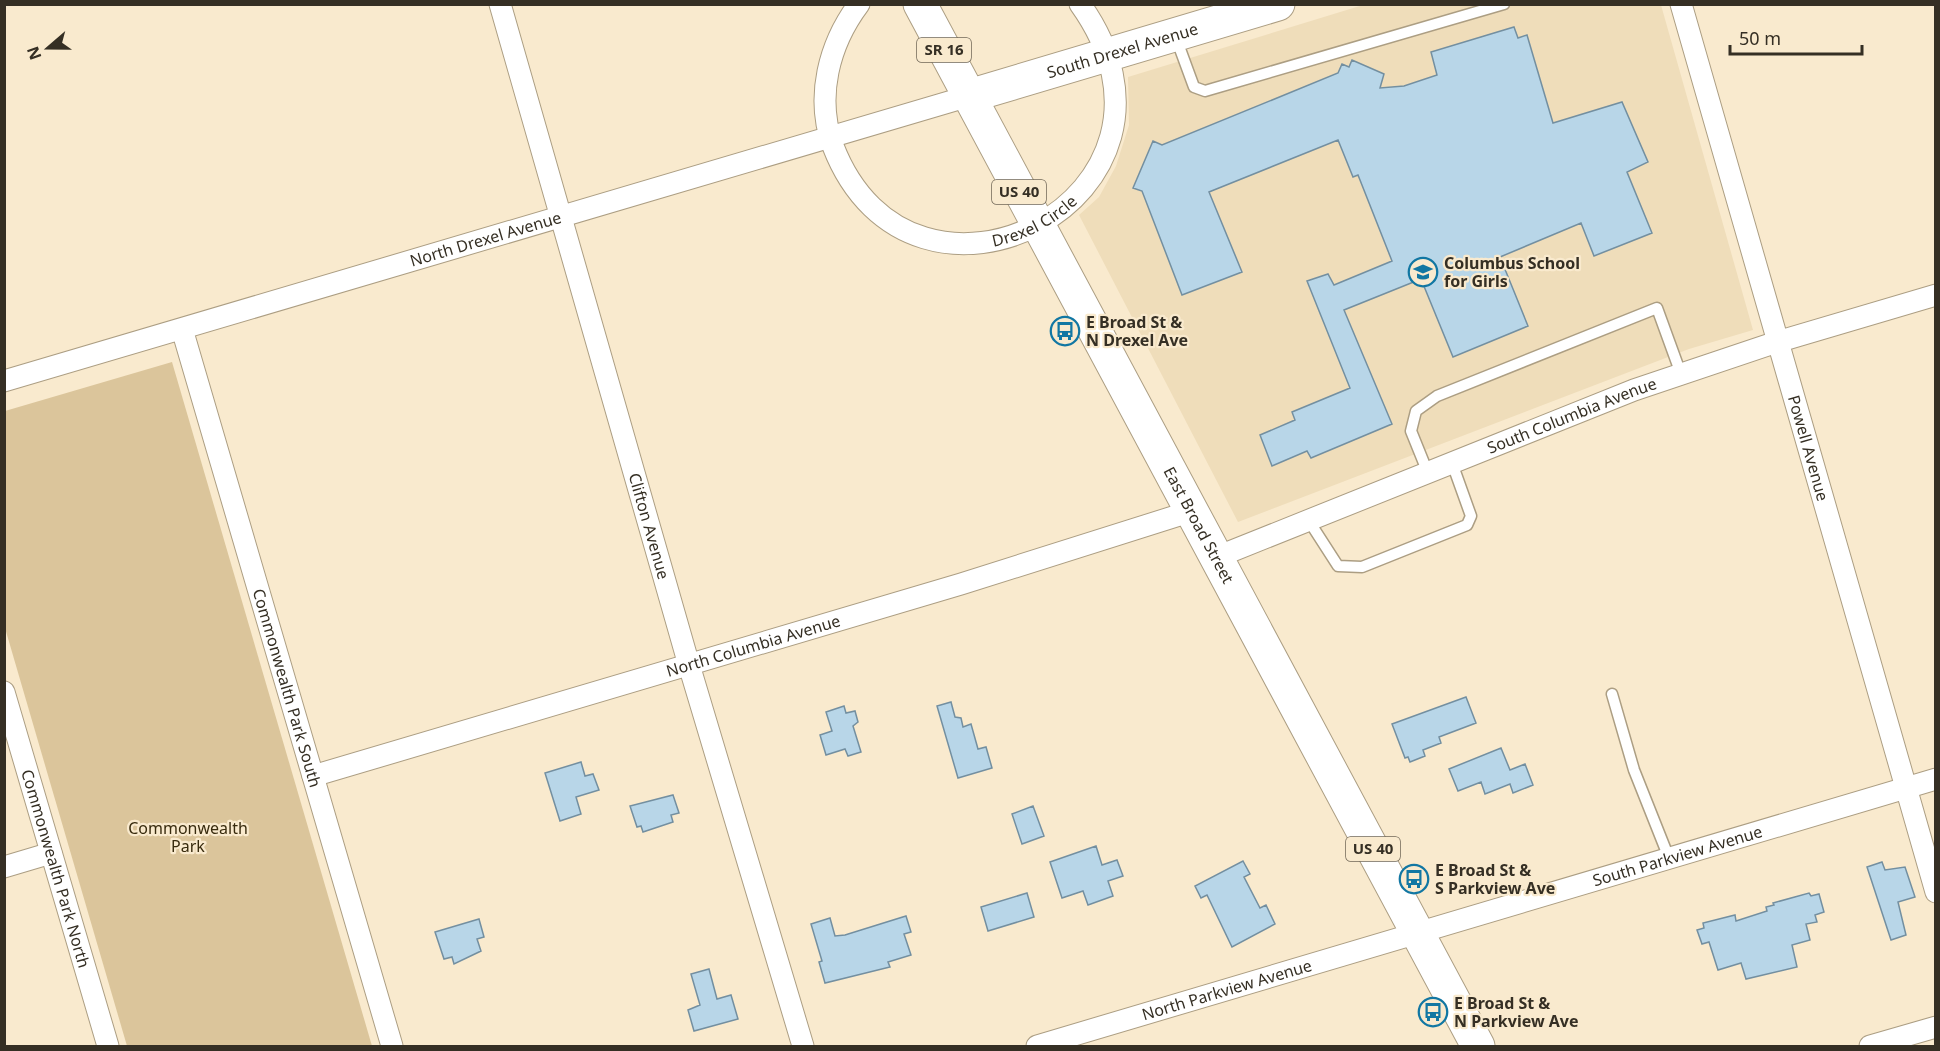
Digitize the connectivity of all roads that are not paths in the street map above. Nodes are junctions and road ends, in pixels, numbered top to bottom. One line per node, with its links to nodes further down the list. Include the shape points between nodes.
1 (500, 4): 12 (street, Clifton Avenue)
2 (859, 4): 11 (street, Drexel Circle, via 836,42 825,84 824,110)
3 (920, 4): 10 (main road, East Broad Street / SR 16)
4 (1080, 4): 9 (street, Drexel Circle)
5 (1278, 4): 8 (main road, South Drexel Avenue)
6 (1504, 4): 8 (lane, via 1205,92 1194,87)
7 (1681, 4): 16 (street, Powell Avenue)
8 (1175, 35): 9 (main road, South Drexel Avenue)
9 (1108, 55): 10 (main road, South Drexel Avenue); 13 (street, Drexel Circle, via 1115,104 1104,154 1079,195)
10 (969, 96): 11 (street, North Drexel Avenue); 13 (main road, East Broad Street / US 40)
11 (830, 138): 12 (street, North Drexel Avenue); 13 (street, Drexel Circle, via 842,168 860,194 885,217 912,232 944,242 976,244 1008,238)
12 (560, 217): 15 (street, North Drexel Avenue); 24 (street, Clifton Avenue)
13 (1038, 226): 21 (main road, East Broad Street / US 40)
14 (1935, 295): 16 (street, South Columbia Avenue)
15 (182, 329): 18 (street, North Drexel Avenue); 27 (street, Commonwealth Park South)
16 (1777, 342): 17 (street, South Columbia Avenue); 29 (street, Powell Avenue)
17 (1681, 374): 19 (street, South Columbia Avenue); 20 (lane, via 1657,308 1437,396 1416,411 1411,431)
18 (4, 381)
19 (1452, 463): 20 (street, South Columbia Avenue); 22 (lane, via 1471,516 1467,525 1390,558 1362,567 1338,566)
20 (1428, 473): 22 (street, South Columbia Avenue)
21 (1192, 511): 23 (main road, East Broad Street / US 40); 24 (street, North Columbia Avenue)
22 (1309, 521): 23 (street, South Columbia Avenue)
23 (1217, 557): 34 (main road, East Broad Street / US 40)
24 (689, 664): 27 (street, North Columbia Avenue); 38 (street, Clifton Avenue)
25 (4, 692): 30 (street, Commonwealth Park North)
26 (1612, 694): 31 (lane, via 1634,770)
27 (313, 776): 37 (street, Commonwealth Park South)
28 (1935, 779): 29 (street, South Parkview Avenue)
29 (1906, 788): 31 (street, South Parkview Avenue); 33 (street, Powell Avenue)
30 (51, 853): 32 (street); 36 (street, Commonwealth Park North)
31 (1669, 858): 34 (street, South Parkview Avenue)
32 (4, 867)
33 (1935, 892)
34 (1417, 932): 39 (street, North Parkview Avenue); 40 (main road, East Broad Street / US 40)
35 (1935, 1028): 41 (street)
36 (108, 1047)
37 (392, 1047)
38 (803, 1047)
39 (1037, 1047)
40 (1478, 1047)
41 (1870, 1047)

